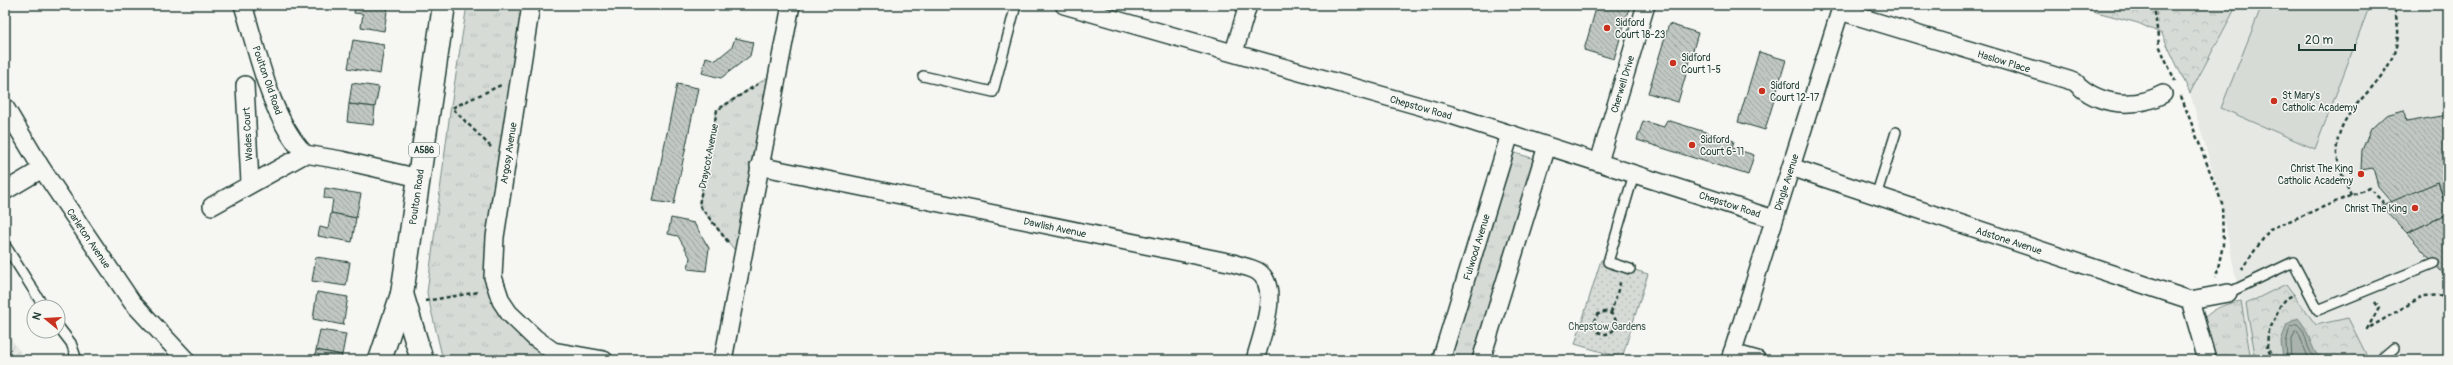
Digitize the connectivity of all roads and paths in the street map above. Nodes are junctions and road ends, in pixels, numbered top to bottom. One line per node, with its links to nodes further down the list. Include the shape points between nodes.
1 (243, 5): 23 (street, Poulton Old Road, via 276,106 290,137)
2 (444, 5): 30 (main road, Poulton Road / A586)
3 (531, 5): 14 (street, Argosy Avenue)
4 (791, 5): 13 (street)
5 (1016, 5): 15 (lane, via 993,92)
6 (1064, 5): 12 (street, Chepstow Road)
7 (1248, 5): 12 (street)
8 (1646, 5): 24 (street, Cherwell Drive)
9 (2154, 5): 17 (path, via 2159,45)
10 (2394, 5): 33 (path, via 2399,34 2394,58 2382,78 2351,109 2342,126 2337,146 2339,165)
11 (1841, 8): 17 (street, Haslow Place, via 2075,82 2084,92 2116,103 2148,102); 27 (street, Dingle Avenue)
12 (1234, 52): 21 (street, Chepstow Road)
13 (778, 71): 26 (street); 39 (path, Draycot Avenue, via 717,110 699,205)
14 (520, 76): 25 (street, Argosy Avenue); 25 (path, via 452,108)
15 (923, 76)
16 (245, 85): 31 (street, Wades Court)
17 (2170, 90)
18 (2180, 94): 46 (path, via 2222,203 2223,245)
19 (5, 107): 28 (street, Carleton Avenue)
20 (1896, 132): 34 (lane)
21 (1510, 134): 22 (street, Chepstow Road); 61 (street, Fulwood Avenue)
22 (1547, 146): 24 (street, Chepstow Road); 62 (street)
23 (305, 154): 30 (street); 31 (street)
24 (1599, 162): 29 (street, Chepstow Road)
25 (506, 163): 42 (street, Argosy Avenue, via 495,237)
26 (760, 166): 39 (street); 60 (street, Dawlish Avenue, via 1233,263 1256,270 1265,278 1270,297)
27 (1791, 167): 34 (street, Adstone Avenue); 37 (street, Dingle Avenue)
28 (42, 169): 32 (street); 54 (street, Carleton Avenue, via 132,302)
29 (1634, 174): 37 (street, Chepstow Road); 41 (lane, via 1608,262)
30 (419, 178): 45 (main road, Poulton Road / A586)
31 (250, 183): 36 (street)
32 (5, 191)
33 (2351, 195): 35 (path, via 2369,188); 43 (path, via 2270,229 2241,270)
34 (1876, 196): 48 (street, Adstone Avenue)
35 (2385, 204)
36 (212, 206)
37 (1774, 219): 53 (street, Dingle Avenue)
38 (5, 246): 47 (lane)
39 (742, 260): 59 (street)
40 (2434, 263): 43 (lane, via 2318,310 2293,262)
41 (1627, 268): 50 (path)
42 (493, 278): 49 (path, via 481,292); 58 (street, Argosy Avenue, via 501,301 520,325 553,351)
43 (2235, 290): 46 (street, Adstone Avenue)
44 (2298, 291): 65 (path, via 2280,306 2268,334 2267,348)
45 (402, 294): 56 (main road, Poulton Road / A586); 57 (main road, Poulton Road / A586)
46 (2212, 296): 48 (street, Adstone Avenue)
47 (39, 299)
48 (2190, 300): 64 (street)
49 (422, 301)
50 (1611, 314): 50 (path, via 1606,312 1596,316 1594,325 1600,332 1610,333 1616,327 1617,322)
51 (66, 336): 55 (lane)
52 (2394, 348): 66 (lane)
53 (1731, 357): 63 (street)
54 (183, 359)
55 (77, 360)
56 (380, 360)
57 (422, 360)
58 (604, 360)
59 (723, 360)
60 (1255, 360)
61 (1441, 360)
62 (1481, 360)
63 (1757, 360)
64 (2207, 360)
65 (2274, 360)
66 (2380, 360)

